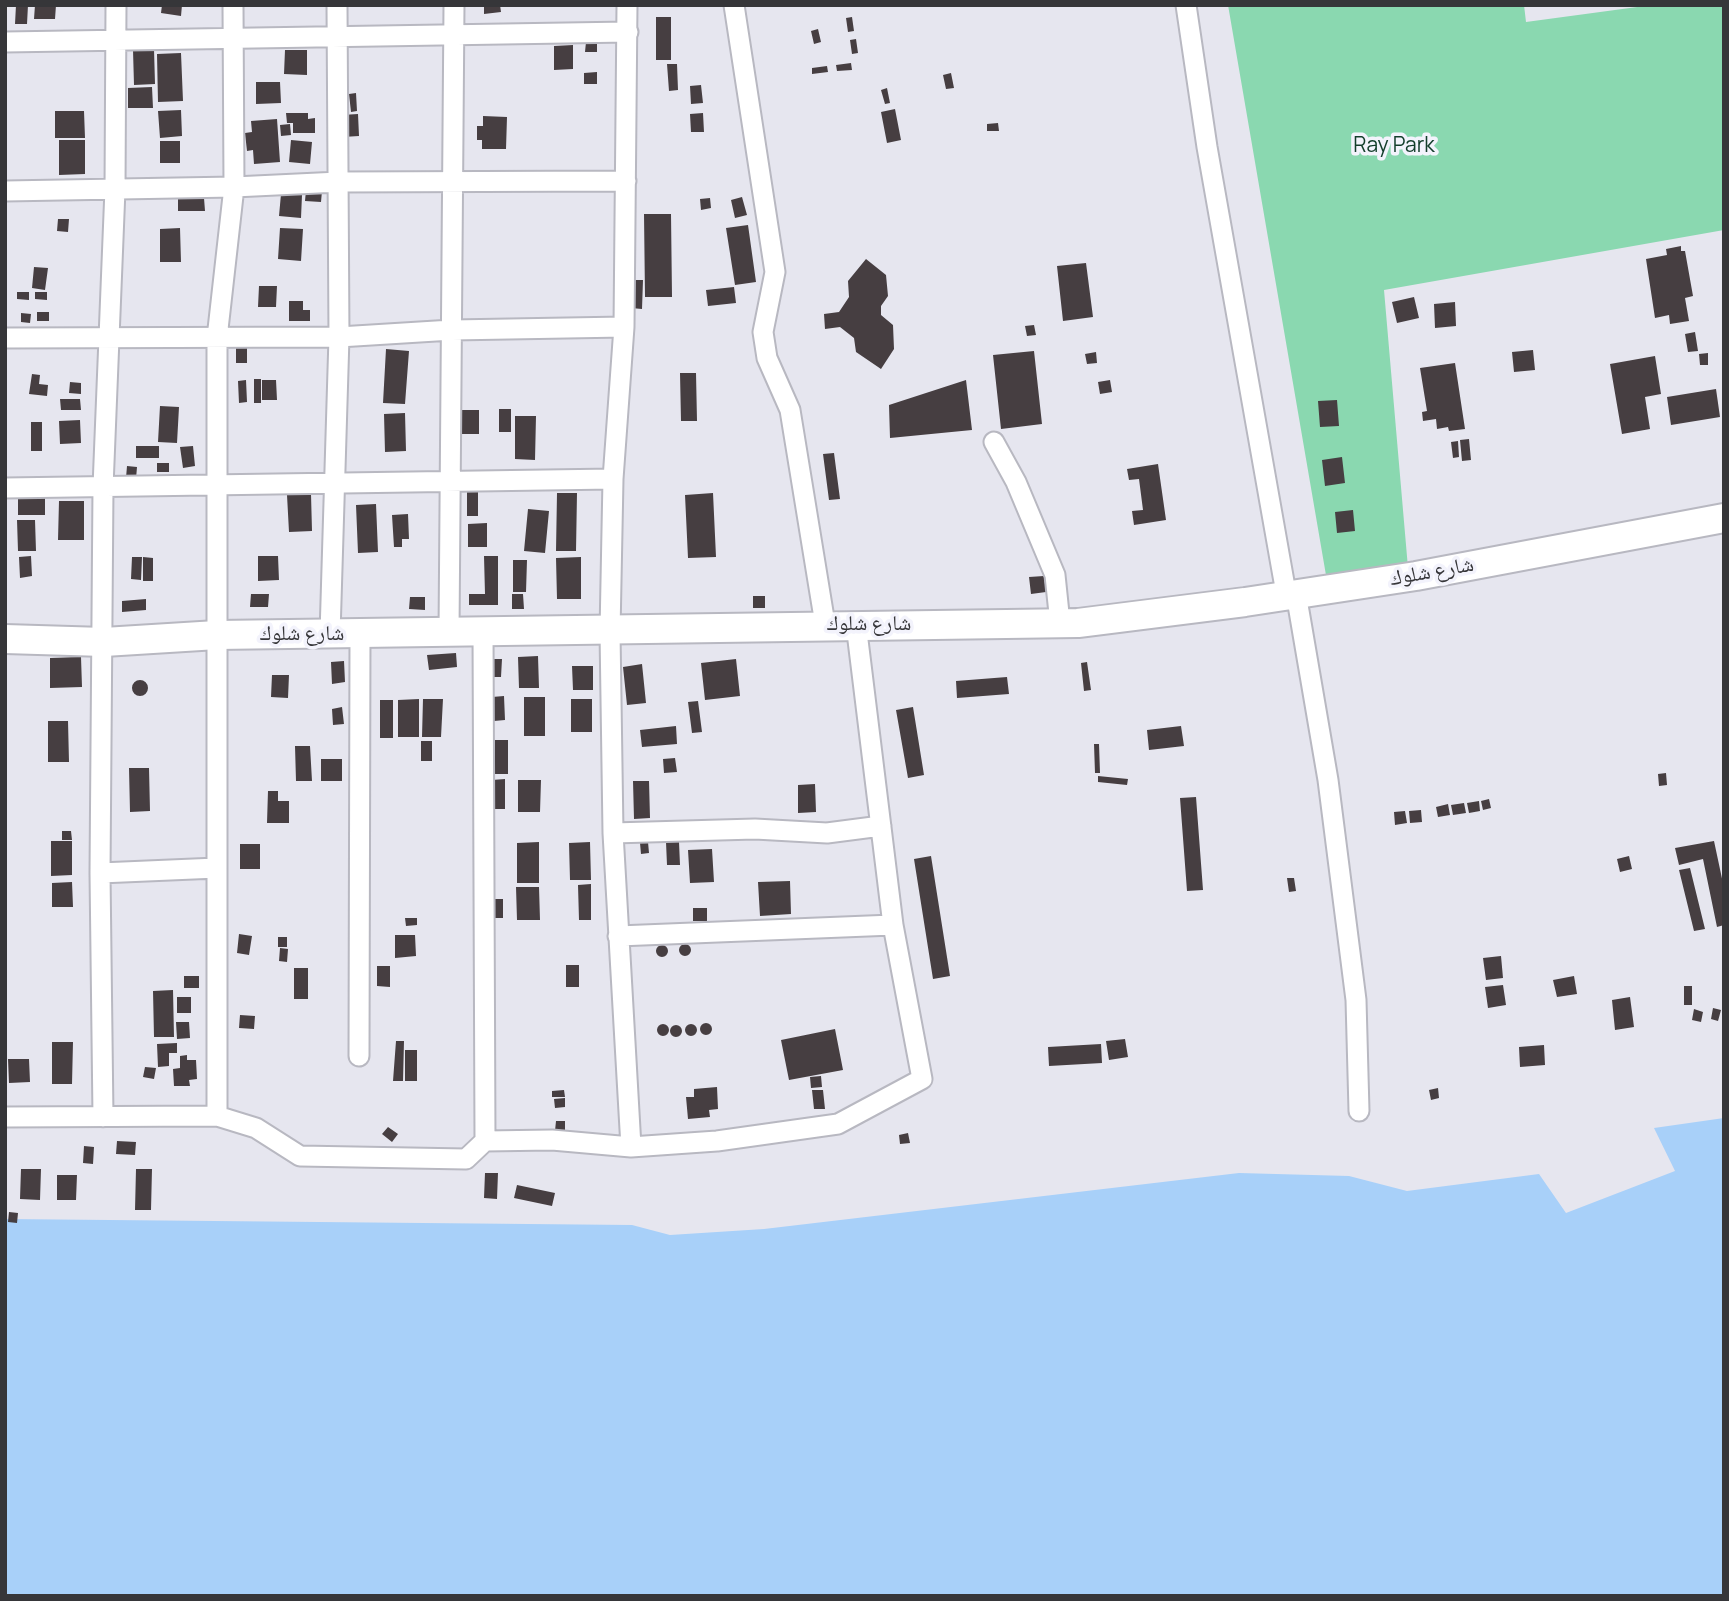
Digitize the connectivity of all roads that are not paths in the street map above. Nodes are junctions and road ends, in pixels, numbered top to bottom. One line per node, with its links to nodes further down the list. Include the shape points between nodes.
1 (116, 5): 12 (street)
2 (233, 5): 10 (street)
3 (337, 5): 11 (street)
4 (454, 5): 9 (street)
5 (627, 5): 8 (street)
6 (734, 5): 36 (street, via 775,272 763,332 767,358 790,410)
7 (1186, 5): 34 (street, via 1206,147)
8 (628, 32): 9 (street); 14 (street)
9 (453, 34): 11 (street); 16 (street)
10 (234, 36): 11 (street); 12 (street); 17 (street)
11 (337, 36): 15 (street)
12 (116, 38): 13 (street); 18 (street)
13 (5, 42)
14 (626, 181): 16 (street); 20 (street)
15 (340, 182): 16 (street); 17 (street); 23 (street)
16 (453, 184): 21 (street)
17 (234, 187): 18 (street); 25 (street)
18 (115, 189): 19 (street); 22 (street)
19 (5, 191)
20 (624, 327): 21 (street); 27 (street)
21 (452, 330): 23 (street); 28 (street)
22 (109, 336): 24 (street); 25 (street); 31 (street)
23 (339, 337): 25 (street); 29 (street)
24 (5, 338)
25 (216, 338): 30 (street)
26 (994, 442): 35 (street, via 1055,575)
27 (613, 480): 28 (street); 40 (street)
28 (451, 481): 29 (street); 39 (street)
29 (333, 485): 30 (street); 41 (street)
30 (219, 486): 31 (street); 43 (street)
31 (103, 487): 32 (street); 45 (street)
32 (5, 488)
33 (1724, 518): 34 (street, شارع شلوك, via 1416,576)
34 (1286, 593): 35 (street, شارع شلوك, via 1220,606); 53 (street, via 1298,605 1328,780 1356,1000)
35 (1060, 623): 37 (street, شارع شلوك)
36 (825, 624): 37 (street, شارع شلوك); 40 (street, شارع شلوك)
37 (856, 624): 46 (street)
38 (483, 631): 39 (street, شارع شلوك); 40 (street, شارع شلوك); 57 (street)
39 (449, 632): 42 (street, شارع شلوك)
40 (610, 632): 47 (street)
41 (330, 634): 42 (street, شارع شلوك); 43 (street, شارع شلوك)
42 (360, 634): 52 (street)
43 (217, 635): 45 (street, شارع شلوك); 48 (street)
44 (5, 639): 45 (street, شارع شلوك)
45 (104, 642): 49 (street)
46 (881, 826): 47 (street, via 827,834 755,829); 50 (street)
47 (613, 833): 51 (street)
48 (217, 868): 49 (street); 54 (street)
49 (100, 873): 56 (street)
50 (893, 925): 51 (street); 58 (street, via 922,1079 838,1124 717,1141)
51 (618, 936): 58 (street)
52 (359, 1056)
53 (1359, 1111)
54 (217, 1116): 56 (street); 57 (street, via 256,1128 300,1156 466,1159)
55 (5, 1117): 56 (street)
56 (103, 1117)
57 (485, 1141): 58 (street, via 552,1140)
58 (631, 1147)

